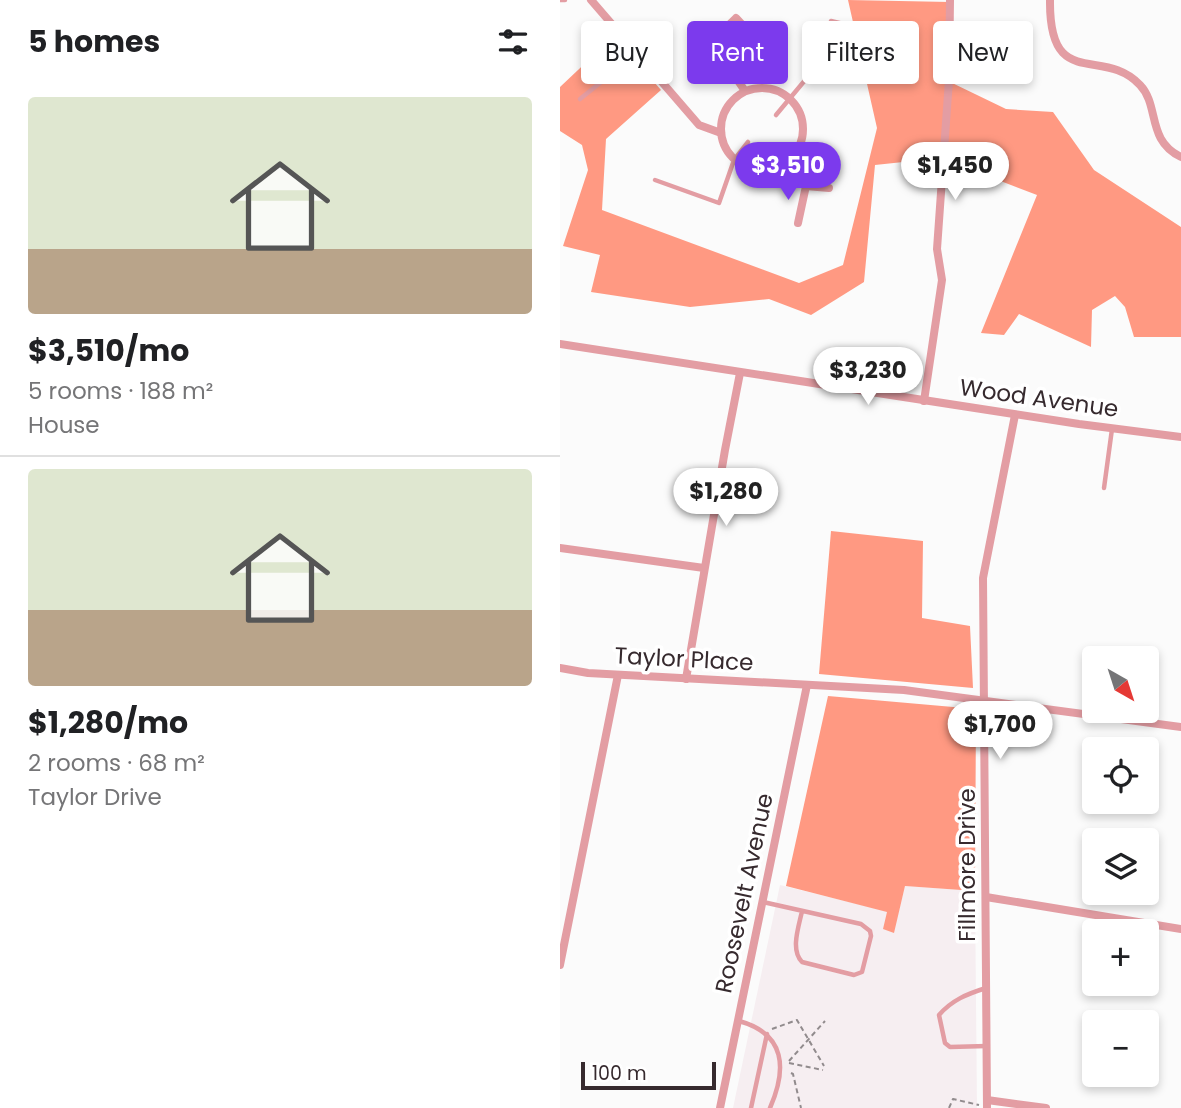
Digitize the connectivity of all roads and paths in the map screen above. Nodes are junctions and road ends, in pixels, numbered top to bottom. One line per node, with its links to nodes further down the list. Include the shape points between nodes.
1 (560, 0): 2 (lane)
2 (565, 0)
3 (591, 0): 6 (street)
4 (950, 0): 28 (street, via 937,249 942,280)
5 (1050, 0): 19 (street, via 1052,31 1062,50 1076,63 1111,68 1142,86 1162,142)
6 (608, 21)
7 (724, 60): 7 (street, via 713,62 704,49 736,18 748,31)
8 (819, 70): 8 (lane, via 831,21 856,27 847,77)
9 (599, 84): 14 (lane)
10 (663, 84): 17 (street, via 699,125)
11 (740, 84): 13 (street)
12 (803, 84): 15 (lane)
13 (745, 91): 15 (street, via 767,88); 17 (street, via 727,107)
14 (580, 99)
15 (791, 99): 16 (lane); 21 (street, via 801,115 803,133)
16 (776, 115)
17 (721, 133): 20 (street)
18 (748, 142): 20 (lane)
19 (1181, 158)
20 (734, 160): 21 (street, via 757,170); 22 (lane, via 719,202)
21 (788, 161): 23 (street)
22 (655, 180)
23 (806, 187): 24 (street); 25 (street)
24 (829, 188)
25 (798, 223)
26 (560, 344): 27 (street, Wood Avenue)
27 (740, 373): 28 (street, Wood Avenue); 34 (street)
28 (924, 401): 29 (street, Wood Avenue)
29 (1015, 415): 30 (street, Wood Avenue); 39 (street, Fillmore Drive, via 983,578)
30 (1112, 428): 31 (street, Wood Avenue); 32 (lane)
31 (1181, 437)
32 (1104, 488)
33 (560, 548): 34 (street)
34 (704, 568): 37 (street)
35 (560, 668): 36 (street, Taylor Place)
36 (618, 675): 37 (street, Taylor Place); 45 (street)
37 (687, 679): 38 (street, Taylor Place)
38 (807, 685): 39 (street, Taylor Place); 42 (street, Roosevelt Avenue)
39 (985, 700): 40 (street, Taylor Place); 41 (street, Fillmore Drive)
40 (1181, 727)
41 (986, 897): 44 (street); 46 (street, Fillmore Drive)
42 (762, 902): 43 (lane); 47 (street, Roosevelt Avenue)
43 (802, 911): 43 (lane, via 866,926 871,936 862,972 854,975 799,960 795,952)
44 (1181, 929)
45 (560, 965)
46 (987, 988): 52 (street, Fillmore Drive); 52 (lane, via 949,1003 939,1015 950,1047)
47 (738, 1020): 50 (lane); 57 (street, Roosevelt Avenue)
48 (825, 1021): 51 (path)
49 (772, 1029): 51 (path, via 797,1020)
50 (767, 1034): 58 (lane); 59 (lane, via 775,1043 781,1072)
51 (808, 1040): 53 (path); 54 (path, via 789,1062)
52 (987, 1046): 56 (street, Fillmore Drive)
53 (824, 1066)
54 (823, 1070)
55 (791, 1073): 60 (path)
56 (985, 1104): 61 (path, via 953,1099); 62 (street)
57 (720, 1108)
58 (751, 1108)
59 (770, 1108)
60 (801, 1108)
61 (949, 1108)
62 (1046, 1108)

